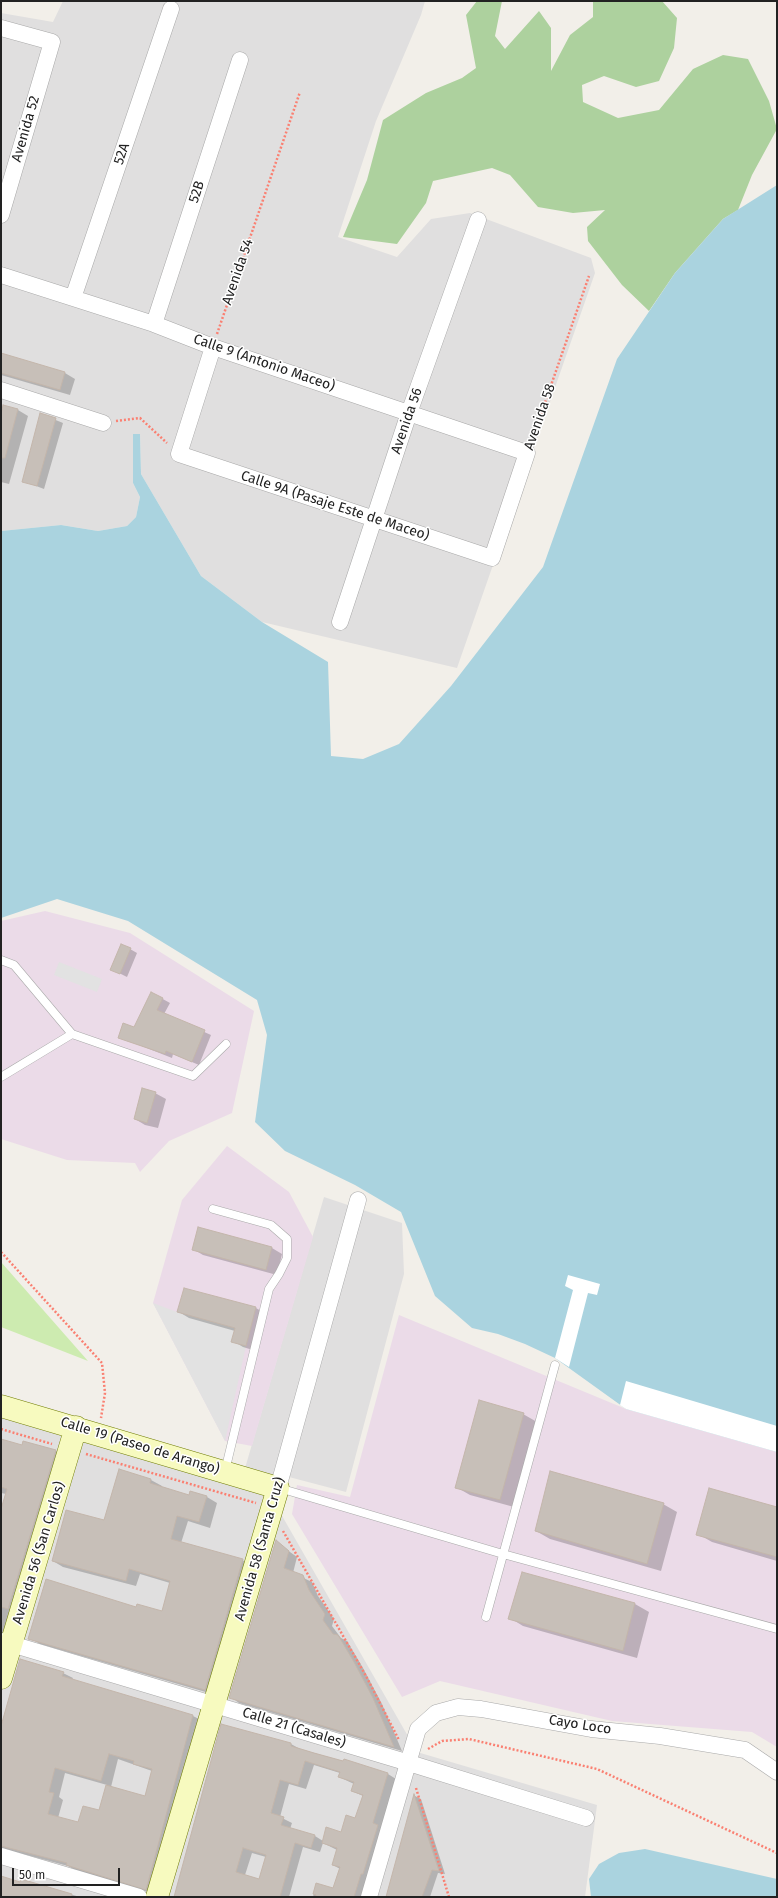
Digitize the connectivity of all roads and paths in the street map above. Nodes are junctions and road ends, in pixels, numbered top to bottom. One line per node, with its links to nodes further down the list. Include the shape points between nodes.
1 (171, 9): 9 (street, 52A)
2 (1, 28): 5 (street, Avenida 52, via 52,42)
3 (240, 60): 10 (street, 52B)
4 (300, 92): 11 (path, Avenida 54)
5 (1, 215)
6 (478, 220): 13 (street, Avenida 56)
7 (1, 275): 9 (street, Calle 9 (Antonio Maceo))
8 (589, 276): 15 (path, Avenida 58)
9 (73, 298): 10 (street, Calle 9 (Antonio Maceo))
10 (154, 324): 11 (street, Calle 9 (Antonio Maceo))
11 (213, 347): 13 (street, Calle 9 (Antonio Maceo)); 16 (street)
12 (1, 390): 14 (street)
13 (409, 413): 15 (street, Calle 9 (Antonio Maceo)); 17 (street, Avenida 56)
14 (104, 423): 16 (path, via 140,418)
15 (527, 453): 18 (street, Avenida 58)
16 (180, 454): 17 (street, Calle 9A (Pasaje Este de Maceo))
17 (375, 519): 18 (street, Calle 9A (Pasaje Este de Maceo)); 19 (street, Avenida 56)
18 (492, 558)
19 (340, 622)
20 (1, 960): 21 (lane, via 14,965)
21 (72, 1034): 22 (lane, via 193,1076); 23 (lane)
22 (226, 1044)
23 (1, 1077)
24 (358, 1200): 34 (street, Avenida 58 (Santa Cruz))
25 (213, 1209): 33 (lane, via 271,1225 287,1239 287,1258 269,1289)
26 (1, 1252): 31 (path, via 102,1363 105,1393)
27 (555, 1365): 36 (lane)
28 (1, 1406): 29 (main road, Calle 19 (Paseo de Arango))
29 (76, 1427): 31 (main road, Calle 19 (Paseo de Arango)); 32 (main road, Avenida 56 (San Carlos))
30 (1, 1429): 32 (path)
31 (98, 1434): 33 (main road, Calle 19 (Paseo de Arango))
32 (70, 1449): 35 (path, via 258,1503); 39 (main road, Avenida 56 (San Carlos))
33 (225, 1472): 34 (main road, Calle 19 (Paseo de Arango))
34 (278, 1488): 35 (main road, Avenida 58 (Santa Cruz)); 36 (lane)
35 (265, 1509): 41 (main road, Avenida 58 (Santa Cruz)); 42 (path, via 390,1721)
36 (503, 1554): 37 (lane); 38 (lane)
37 (486, 1617)
38 (777, 1630)
39 (6, 1642): 40 (main road, Avenida 56 (San Carlos)); 41 (street, Calle 21 (Casales))
40 (1, 1678)
41 (216, 1705): 42 (street, Calle 21 (Casales)); 48 (main road, Avenida 58 (Santa Cruz))
42 (409, 1763): 43 (street, Cayo Loco, via 418,1729 436,1713 458,1707 511,1713 591,1729 660,1736 745,1750); 44 (street, Calle 21 (Casales)); 45 (path, via 442,1741 469,1739 597,1769); 49 (street, Cayo Loco); 50 (path)
43 (777, 1772)
44 (586, 1818)
45 (777, 1853)
46 (1, 1856): 47 (street)
47 (139, 1897)
48 (158, 1897)
49 (369, 1897)
50 (449, 1897)

